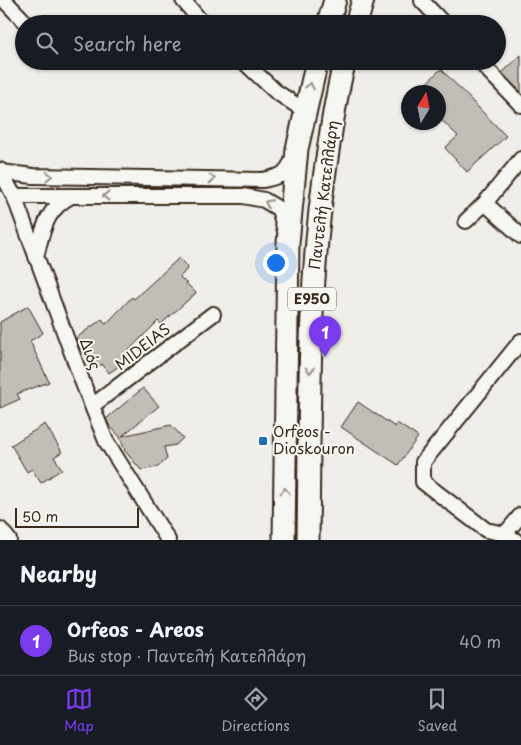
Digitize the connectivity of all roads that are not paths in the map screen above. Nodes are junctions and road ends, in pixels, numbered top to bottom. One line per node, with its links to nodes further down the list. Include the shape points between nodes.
1 (4, 0): 6 (street)
2 (183, 0): 7 (street)
3 (335, 0): 8 (main road)
4 (364, 0): 9 (main road)
5 (422, 1): 10 (street)
6 (18, 15)
7 (196, 15)
8 (331, 15)
9 (359, 15)
10 (435, 15)
11 (253, 70): 16 (street, via 275,91)
12 (315, 70): 16 (main road, Παντελή Κατελλάρη / E950, one-way to 12)
13 (342, 70): 36 (main road, Παντελή Κατελλάρη / E950, one-way to 36, via 321,196 311,316)
14 (488, 70): 15 (street)
15 (521, 105)
16 (305, 111): 17 (main road, Παντελή Κατελλάρη / E950)
17 (297, 149): 19 (street, one-way to 17, via 33,176 262,180 287,171); 25 (main road, Παντελή Κατελλάρη / E950)
18 (521, 159): 22 (street)
19 (0, 171): 20 (street, Διός)
20 (14, 196): 21 (street); 26 (street, Διός)
21 (71, 196): 25 (street, one-way to 21, via 279,209 256,198); 26 (street, via 52,210)
22 (486, 203): 23 (street); 24 (street)
23 (466, 221)
24 (521, 236)
25 (288, 244): 35 (main road, Παντελή Κατελλάρη / E950, one-way to 25)
26 (36, 257): 29 (street, Διός)
27 (212, 314): 29 (street, MIDEIAS)
28 (521, 341): 32 (street, via 423,462 423,482 486,530)
29 (92, 406): 34 (street, Διός, via 106,441)
30 (521, 515): 32 (street)
31 (0, 529): 33 (street)
32 (510, 537)
33 (9, 540)
34 (168, 540)
35 (284, 540)
36 (308, 540)

